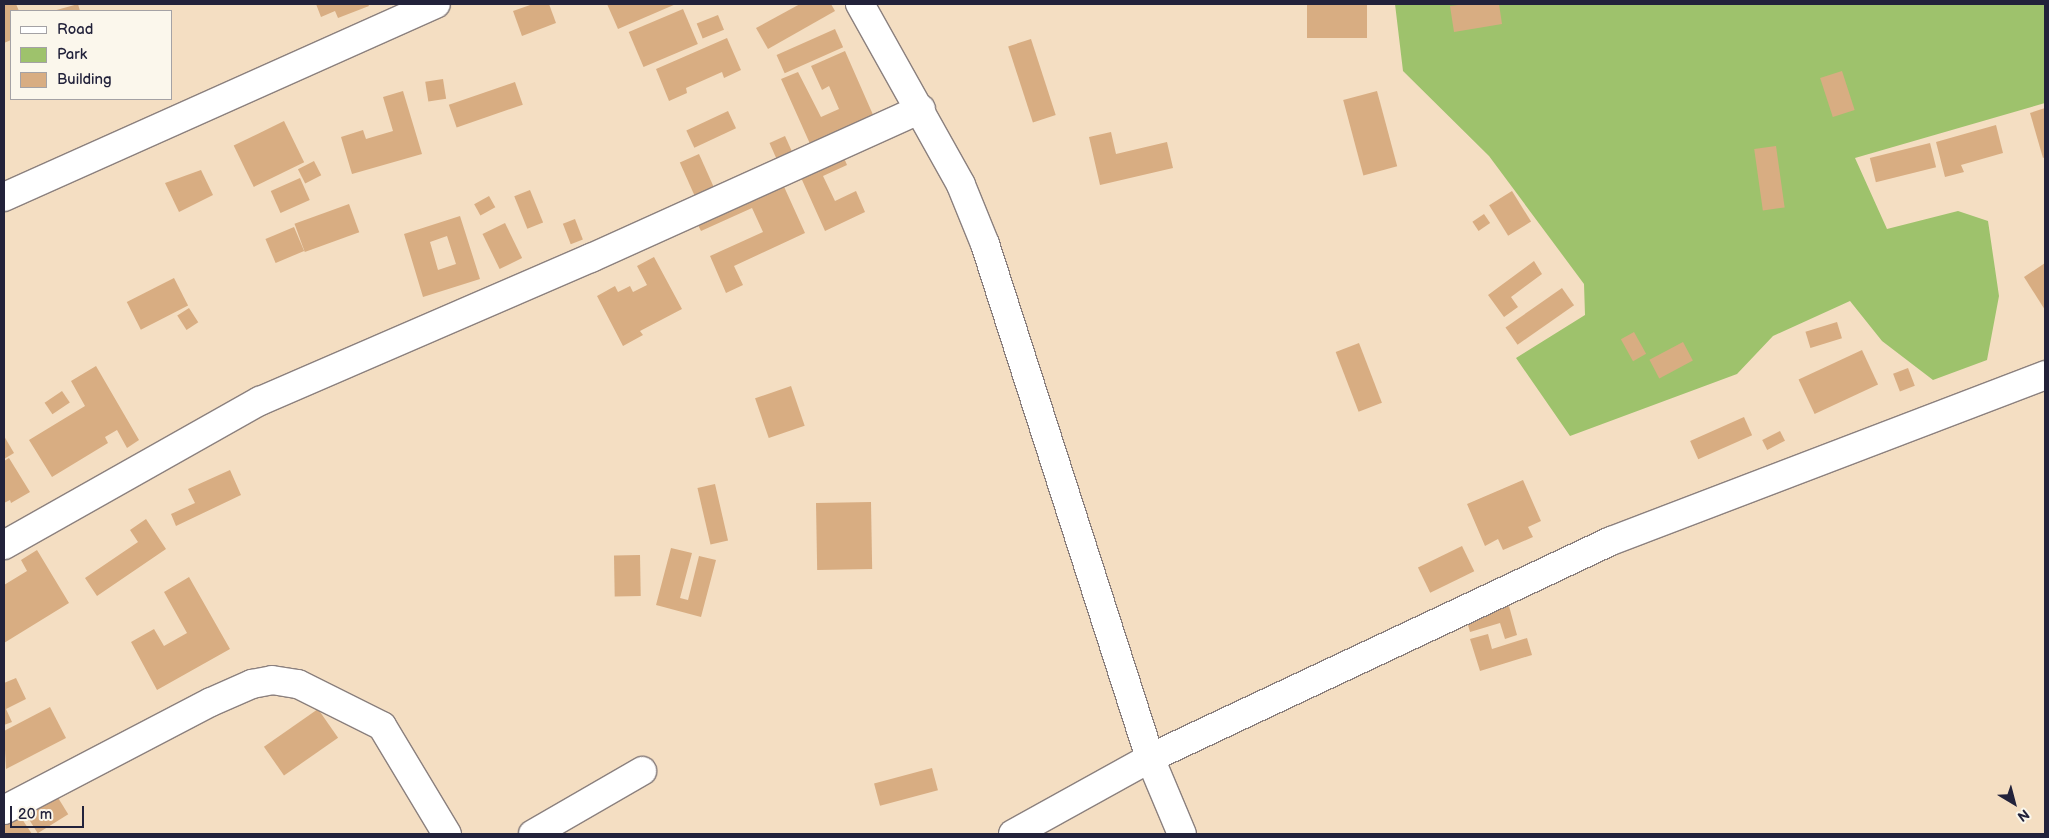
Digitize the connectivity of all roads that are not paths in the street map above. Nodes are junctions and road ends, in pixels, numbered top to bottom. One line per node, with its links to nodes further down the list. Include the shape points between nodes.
1 (436, 4): 4 (street)
2 (860, 4): 3 (street)
3 (921, 109): 6 (street, via 591,258 260,401); 7 (street, via 961,185 985,244)
4 (4, 197)
5 (2045, 375): 7 (street, via 1611,541)
6 (4, 545)
7 (1150, 758): 12 (street); 13 (street)
8 (642, 771): 11 (street)
9 (4, 810): 10 (street, via 211,702 252,684 272,680 298,684 382,726)
10 (447, 834)
11 (533, 834)
12 (1013, 834)
13 (1182, 834)

